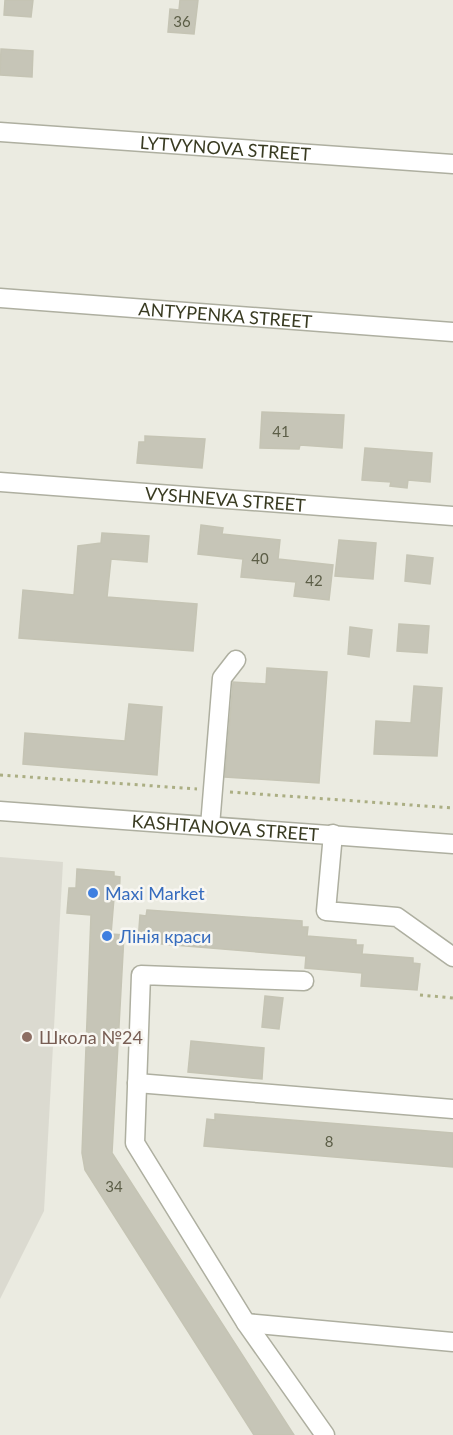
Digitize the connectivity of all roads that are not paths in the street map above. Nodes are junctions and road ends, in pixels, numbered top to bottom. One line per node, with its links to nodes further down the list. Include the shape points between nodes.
1 (0, 132): 2 (street, LYTVYNOVA STREET)
2 (453, 164)
3 (0, 297): 4 (street, ANTYPENKA STREET)
4 (453, 332)
5 (0, 482): 6 (street, VYSHNEVA STREET)
6 (453, 516)
7 (236, 660): 9 (street, via 222,678)
8 (0, 811): 9 (street, KASHTANOVA STREET)
9 (210, 826): 10 (street, KASHTANOVA STREET)
10 (333, 834): 11 (street, KASHTANOVA STREET); 12 (street, via 326,911 397,917)
11 (453, 844)
12 (453, 957)
13 (304, 981): 14 (street, via 141,975)
14 (136, 1083): 15 (street); 16 (street, via 135,1143)
15 (453, 1109)
16 (246, 1323): 17 (street); 18 (street)
17 (453, 1341)
18 (324, 1435)

